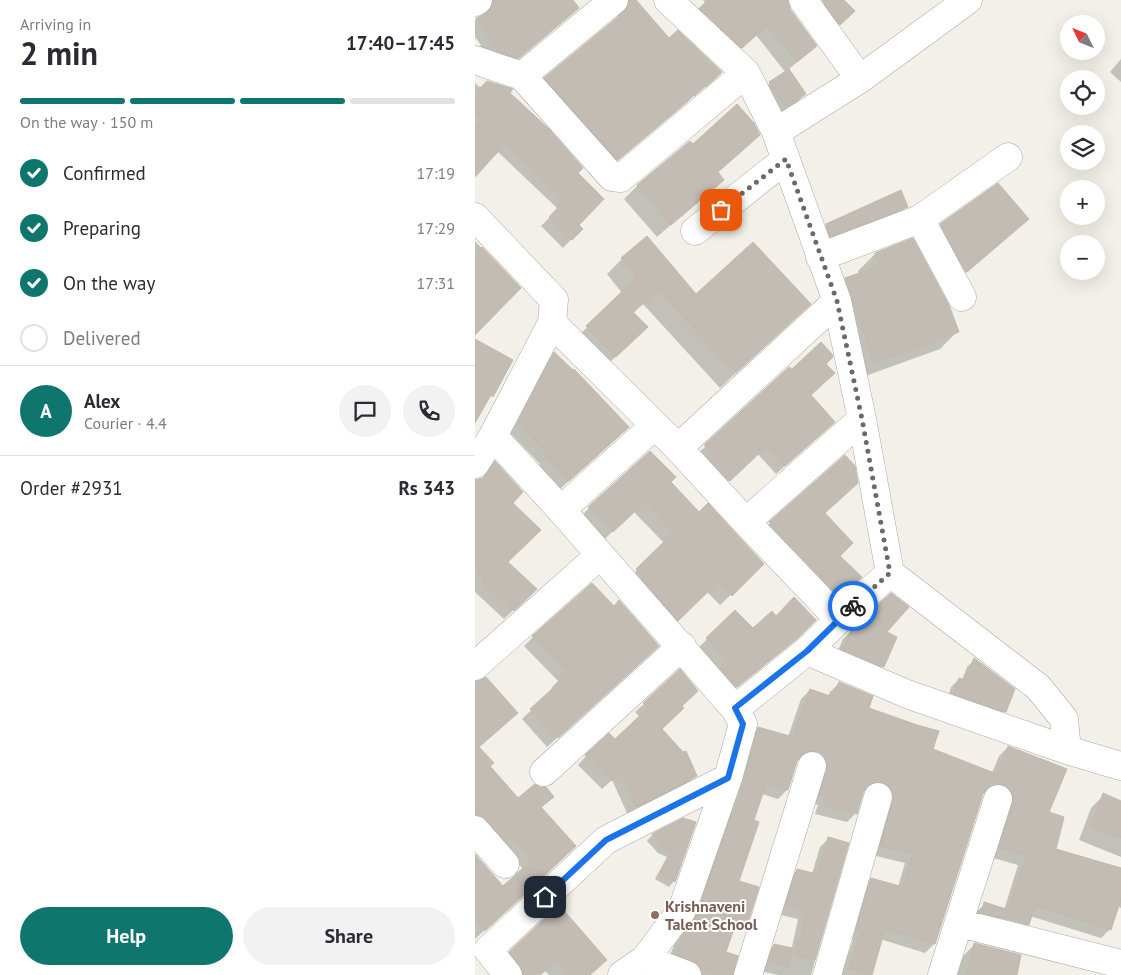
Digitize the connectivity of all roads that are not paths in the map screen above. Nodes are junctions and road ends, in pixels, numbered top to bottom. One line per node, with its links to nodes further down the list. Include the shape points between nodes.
1 (478, 0): 5 (street)
2 (613, 0): 9 (street)
3 (668, 0): 8 (street)
4 (968, 0): 10 (street)
5 (475, 2)
6 (809, 2): 10 (street)
7 (475, 60): 9 (street)
8 (746, 74): 9 (street, via 617,179); 11 (street)
9 (522, 76)
10 (861, 79): 11 (street)
11 (777, 132): 13 (street)
12 (1008, 157): 14 (street)
13 (786, 159): 16 (street); 17 (street)
14 (920, 219): 17 (street); 18 (street)
15 (478, 228): 20 (street, via 555,300)
16 (695, 231)
17 (821, 257): 19 (street)
18 (962, 297)
19 (837, 301): 21 (street); 24 (street)
20 (552, 323): 22 (street); 23 (street)
21 (862, 419): 27 (street); 29 (street)
22 (655, 425): 24 (street); 26 (street)
23 (493, 436): 25 (street); 26 (street)
24 (678, 448): 27 (street)
25 (475, 464)
26 (561, 510): 28 (street)
27 (746, 522): 30 (street)
28 (600, 555): 31 (street); 33 (street)
29 (890, 573): 30 (street); 35 (street, via 1038,687 1064,719)
30 (839, 619): 32 (street)
31 (682, 646): 34 (street); 38 (street)
32 (807, 651): 34 (street); 35 (street, via 907,694)
33 (475, 666)
34 (735, 708): 39 (street, via 743,724)
35 (1067, 750): 37 (street)
36 (812, 766): 50 (street)
37 (1121, 766)
38 (544, 772)
39 (728, 778): 45 (street, via 682,910); 47 (street, via 606,840 487,950)
40 (878, 797): 51 (street)
41 (998, 799): 44 (street)
42 (475, 830): 43 (street)
43 (505, 864)
44 (959, 924): 46 (street); 52 (street)
45 (645, 958): 48 (street); 49 (street)
46 (1121, 964)
47 (508, 975)
48 (622, 975)
49 (687, 975)
50 (748, 975)
51 (827, 975)
52 (942, 975)

